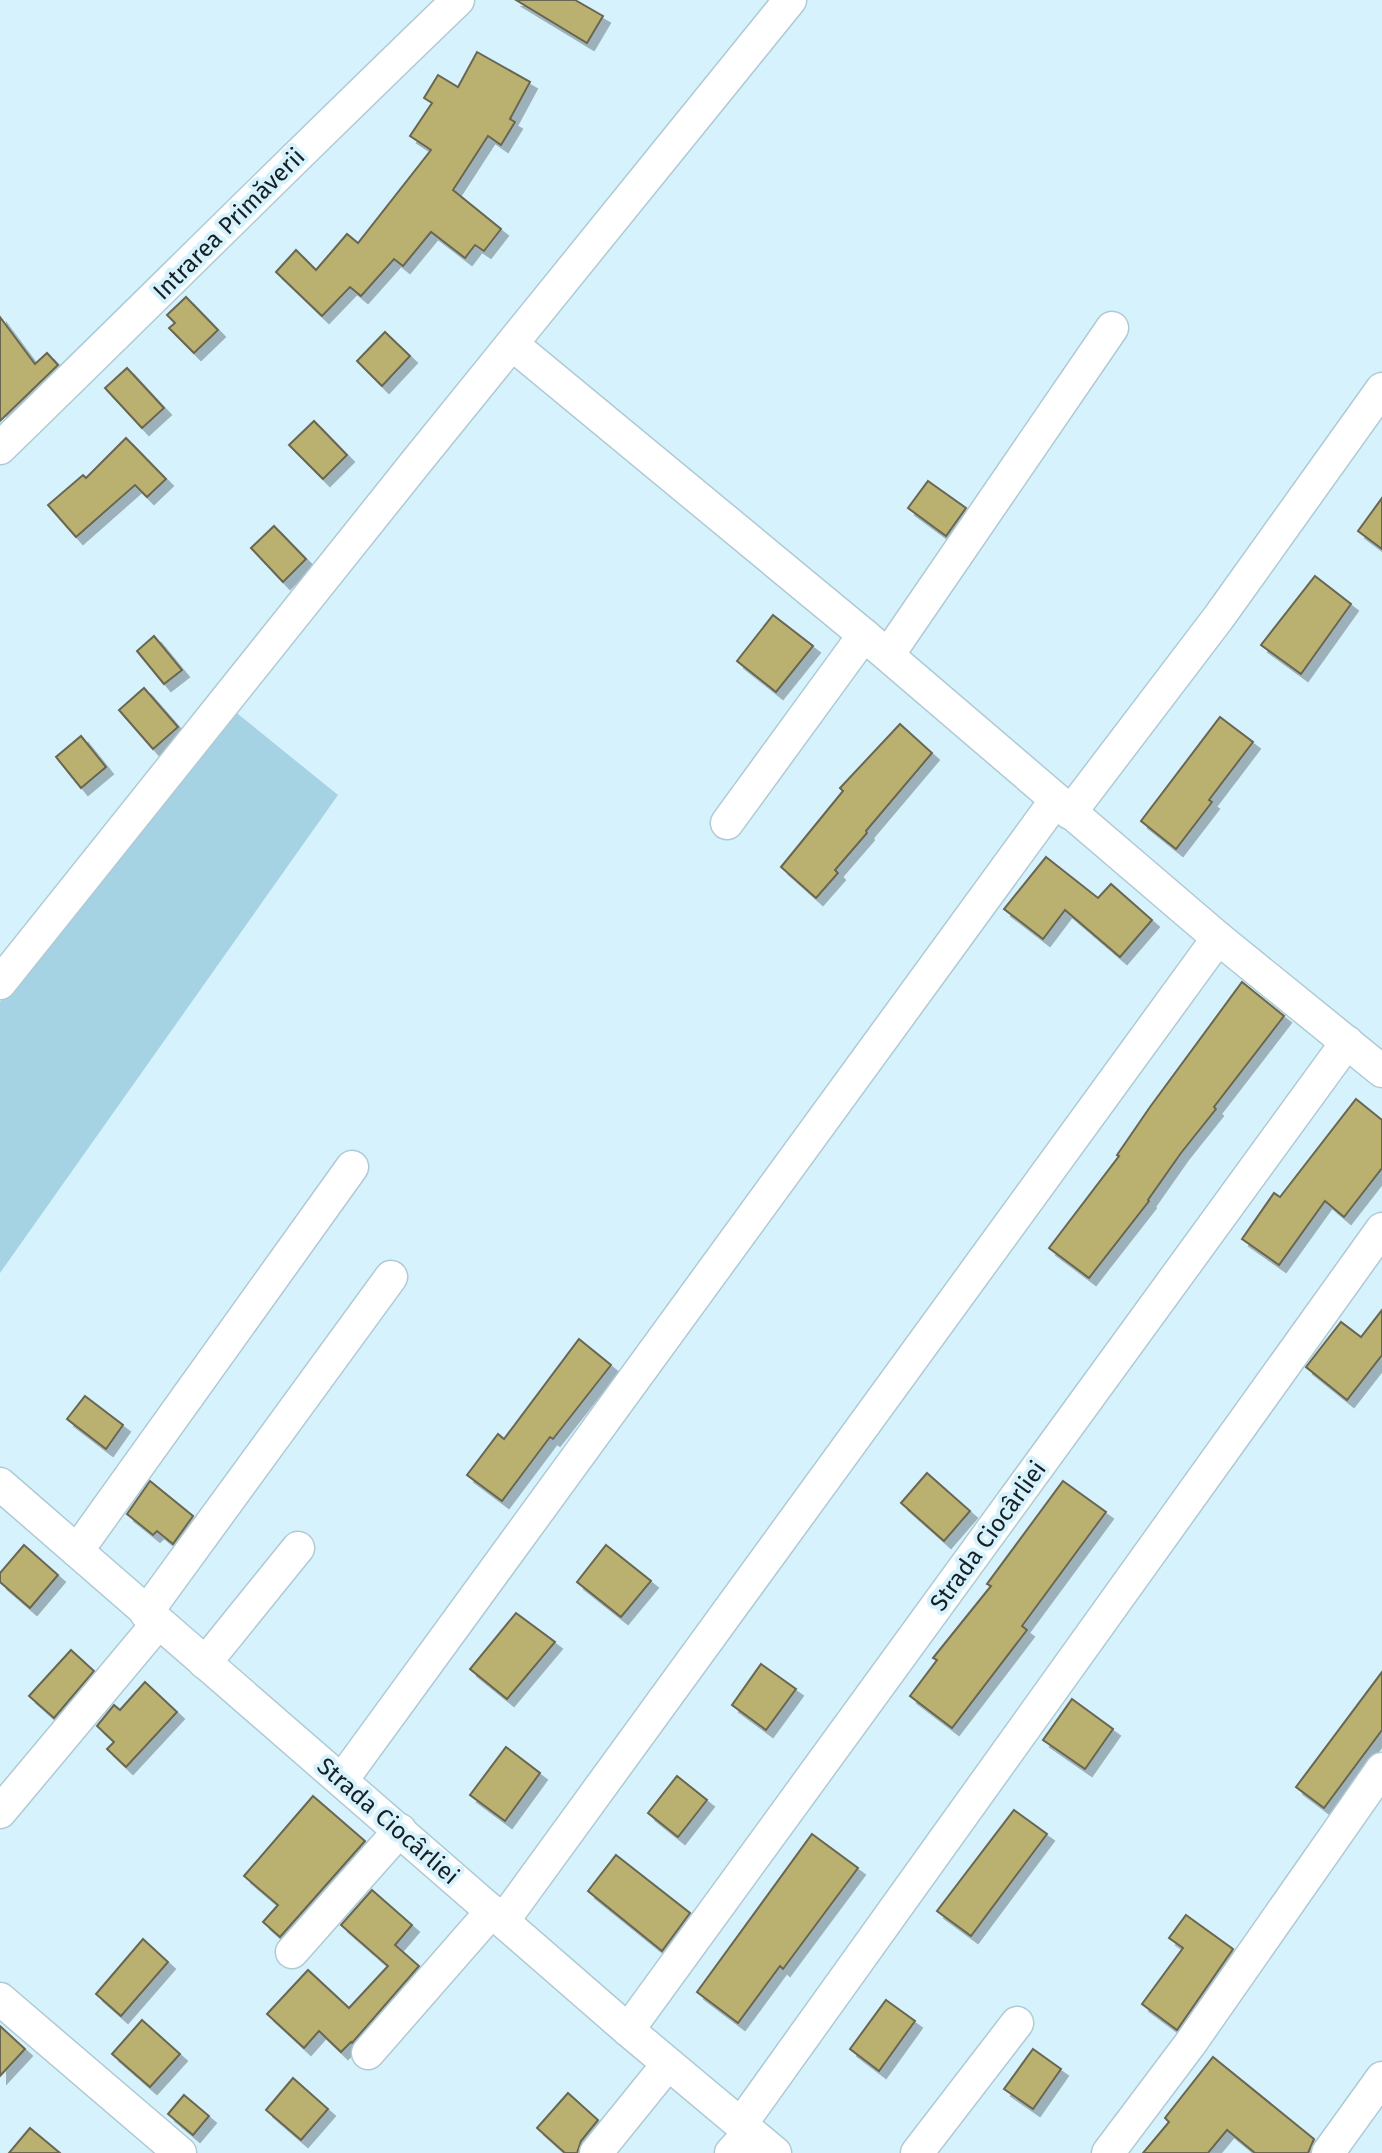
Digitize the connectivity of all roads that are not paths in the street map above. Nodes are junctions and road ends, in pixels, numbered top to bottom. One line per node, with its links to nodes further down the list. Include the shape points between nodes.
1 (458, 0): 6 (street, Intrarea Primăverii)
2 (790, 0): 4 (street)
3 (1112, 328): 7 (street)
4 (512, 344): 7 (street); 11 (street)
5 (1382, 389): 8 (street, via 1219,617)
6 (0, 448)
7 (876, 645): 8 (street); 9 (street)
8 (1063, 806): 10 (street); 23 (street)
9 (727, 823)
10 (1218, 938): 12 (street); 26 (street)
11 (0, 983)
12 (1347, 1042): 13 (street); 30 (street, Strada Ciocârliei)
13 (1382, 1071)
14 (352, 1167): 19 (street)
15 (1382, 1229): 34 (street)
16 (391, 1277): 20 (street)
17 (0, 1484): 19 (street, Strada Ciocârliei)
18 (298, 1548): 21 (street)
19 (77, 1551): 20 (street, Strada Ciocârliei)
20 (152, 1618): 21 (street, Strada Ciocârliei); 24 (street)
21 (205, 1663): 23 (street, Strada Ciocârliei)
22 (1382, 1769): 39 (street)
23 (342, 1780): 25 (street, Strada Ciocârliei)
24 (0, 1812)
25 (400, 1830): 26 (street, Strada Ciocârliei); 27 (street)
26 (497, 1916): 30 (street, Strada Ciocârliei); 31 (street)
27 (292, 1952)
28 (0, 1999): 35 (street)
29 (1017, 2023): 38 (street)
30 (628, 2030): 32 (street, Strada Ciocârliei)
31 (368, 2053)
32 (668, 2064): 34 (street, Strada Ciocârliei); 36 (street)
33 (1382, 2078): 40 (street)
34 (741, 2136): 37 (street, Strada Ciocârliei)
35 (180, 2153)
36 (596, 2153)
37 (775, 2153)
38 (917, 2153)
39 (1108, 2153)
40 (1328, 2153)

